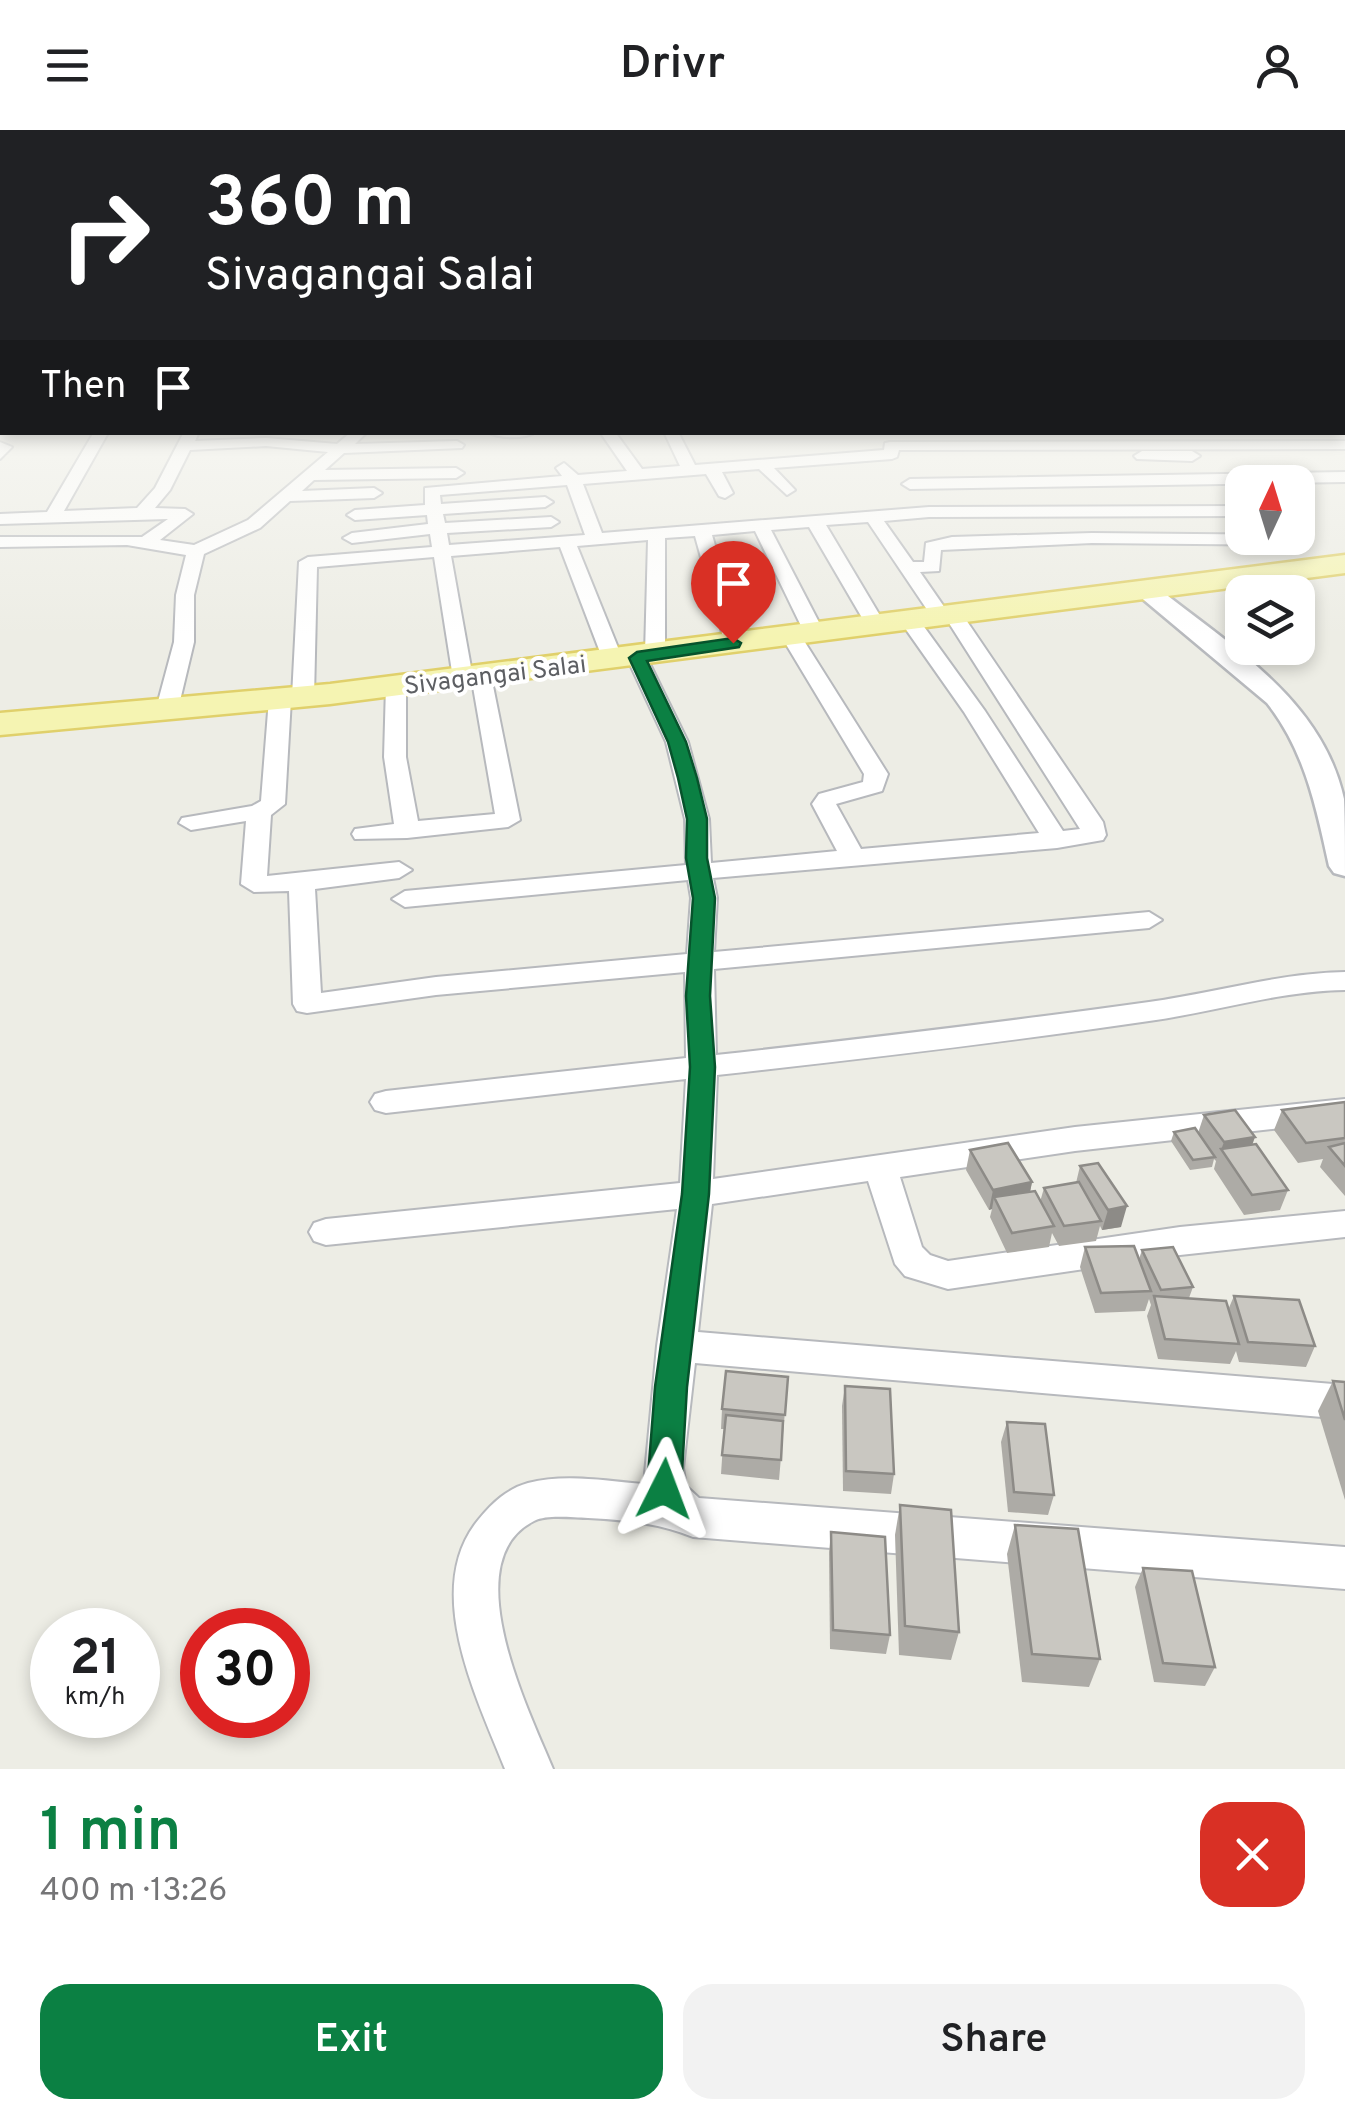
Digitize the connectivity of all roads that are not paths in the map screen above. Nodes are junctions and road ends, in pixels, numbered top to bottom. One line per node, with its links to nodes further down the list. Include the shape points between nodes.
1 (72, 483): 24 (street)
2 (166, 483): 21 (street)
3 (302, 483): 16 (street)
4 (521, 483): 13 (street)
5 (539, 483): 18 (street)
6 (576, 483): 33 (street)
7 (723, 483): 15 (street)
8 (781, 483): 12 (street)
9 (911, 483): 17 (street)
10 (1225, 488): 17 (street)
11 (1315, 488): 14 (street)
12 (787, 490)
13 (431, 491): 16 (street); 19 (street)
14 (1345, 492)
15 (725, 493)
16 (288, 496): 38 (street, via 254,524)
17 (920, 498): 20 (street); 23 (street)
18 (545, 502): 19 (street); 31 (street)
19 (434, 509): 22 (street); 28 (street)
20 (1225, 510)
21 (142, 513): 24 (street); 36 (street, via 185,514)
22 (355, 515)
23 (872, 515): 26 (street); 41 (street)
24 (53, 516): 25 (street)
25 (0, 519)
26 (814, 520): 27 (street); 44 (street)
27 (760, 524): 29 (street); 45 (street)
28 (438, 528): 31 (street); 32 (street); 37 (street)
29 (702, 529): 30 (street); 46 (street)
30 (657, 532): 33 (street); 47 (street)
31 (558, 534): 33 (street); 37 (street); 47 (street)
32 (352, 538)
33 (595, 538)
34 (1225, 538): 41 (street, via 952,542 932,547 933,566)
35 (0, 542): 36 (street)
36 (147, 542): 38 (street)
37 (441, 550): 48 (street); 50 (street, via 308,562)
38 (196, 551): 51 (street)
39 (1315, 551): 40 (street)
40 (1337, 565): 42 (main road, Sivagangai Salai)
41 (908, 568): 43 (street)
42 (1146, 590): 43 (main road, Sivagangai Salai); 59 (street, via 1294,716 1320,762)
43 (935, 617): 44 (main road, Sivagangai Salai); 57 (street, via 974,711); 57 (street, via 1094,830 1086,838)
44 (875, 624): 45 (main road, Sivagangai Salai)
45 (803, 634): 46 (main road, Sivagangai Salai); 58 (street, via 876,774 874,786 824,804)
46 (733, 643): 47 (main road, Sivagangai Salai)
47 (635, 657): 48 (main road, Sivagangai Salai); 61 (street, via 688,778)
48 (472, 677): 49 (main road, Sivagangai Salai); 55 (street, via 508,820)
49 (396, 686): 50 (main road, Sivagangai Salai); 55 (street, via 395,757)
50 (292, 698): 51 (main road, Sivagangai Salai); 53 (street, via 273,804)
51 (167, 709): 52 (main road, Sivagangai Salai)
52 (0, 724)
53 (259, 812): 54 (street); 62 (street, via 254,884)
54 (192, 823)
55 (407, 831): 56 (street)
56 (364, 834)
57 (1056, 841): 58 (street)
58 (852, 858): 61 (street)
59 (1345, 866)
60 (399, 870): 62 (street)
61 (698, 870): 63 (street); 65 (street, via 704,898)
62 (302, 883): 65 (street, via 307,1004)
63 (406, 899)
64 (1149, 920): 65 (street)
65 (701, 962): 67 (street)
66 (1345, 981): 67 (street, via 1298,982 1220,1002 985,1035)
67 (702, 1067): 68 (street); 71 (street)
68 (386, 1102)
69 (1345, 1110): 70 (street)
70 (880, 1167): 71 (street); 72 (street, via 907,1254 918,1266 948,1274)
71 (696, 1194): 73 (street); 74 (street)
72 (1345, 1224)
73 (326, 1232)
74 (676, 1346): 75 (street); 76 (street, via 663,1468)
75 (1345, 1402)
76 (672, 1506): 77 (street, via 717,1522); 78 (street, via 551,1499 524,1504 492,1530 478,1568 476,1608 491,1672)
77 (1345, 1568)
78 (529, 1769)

